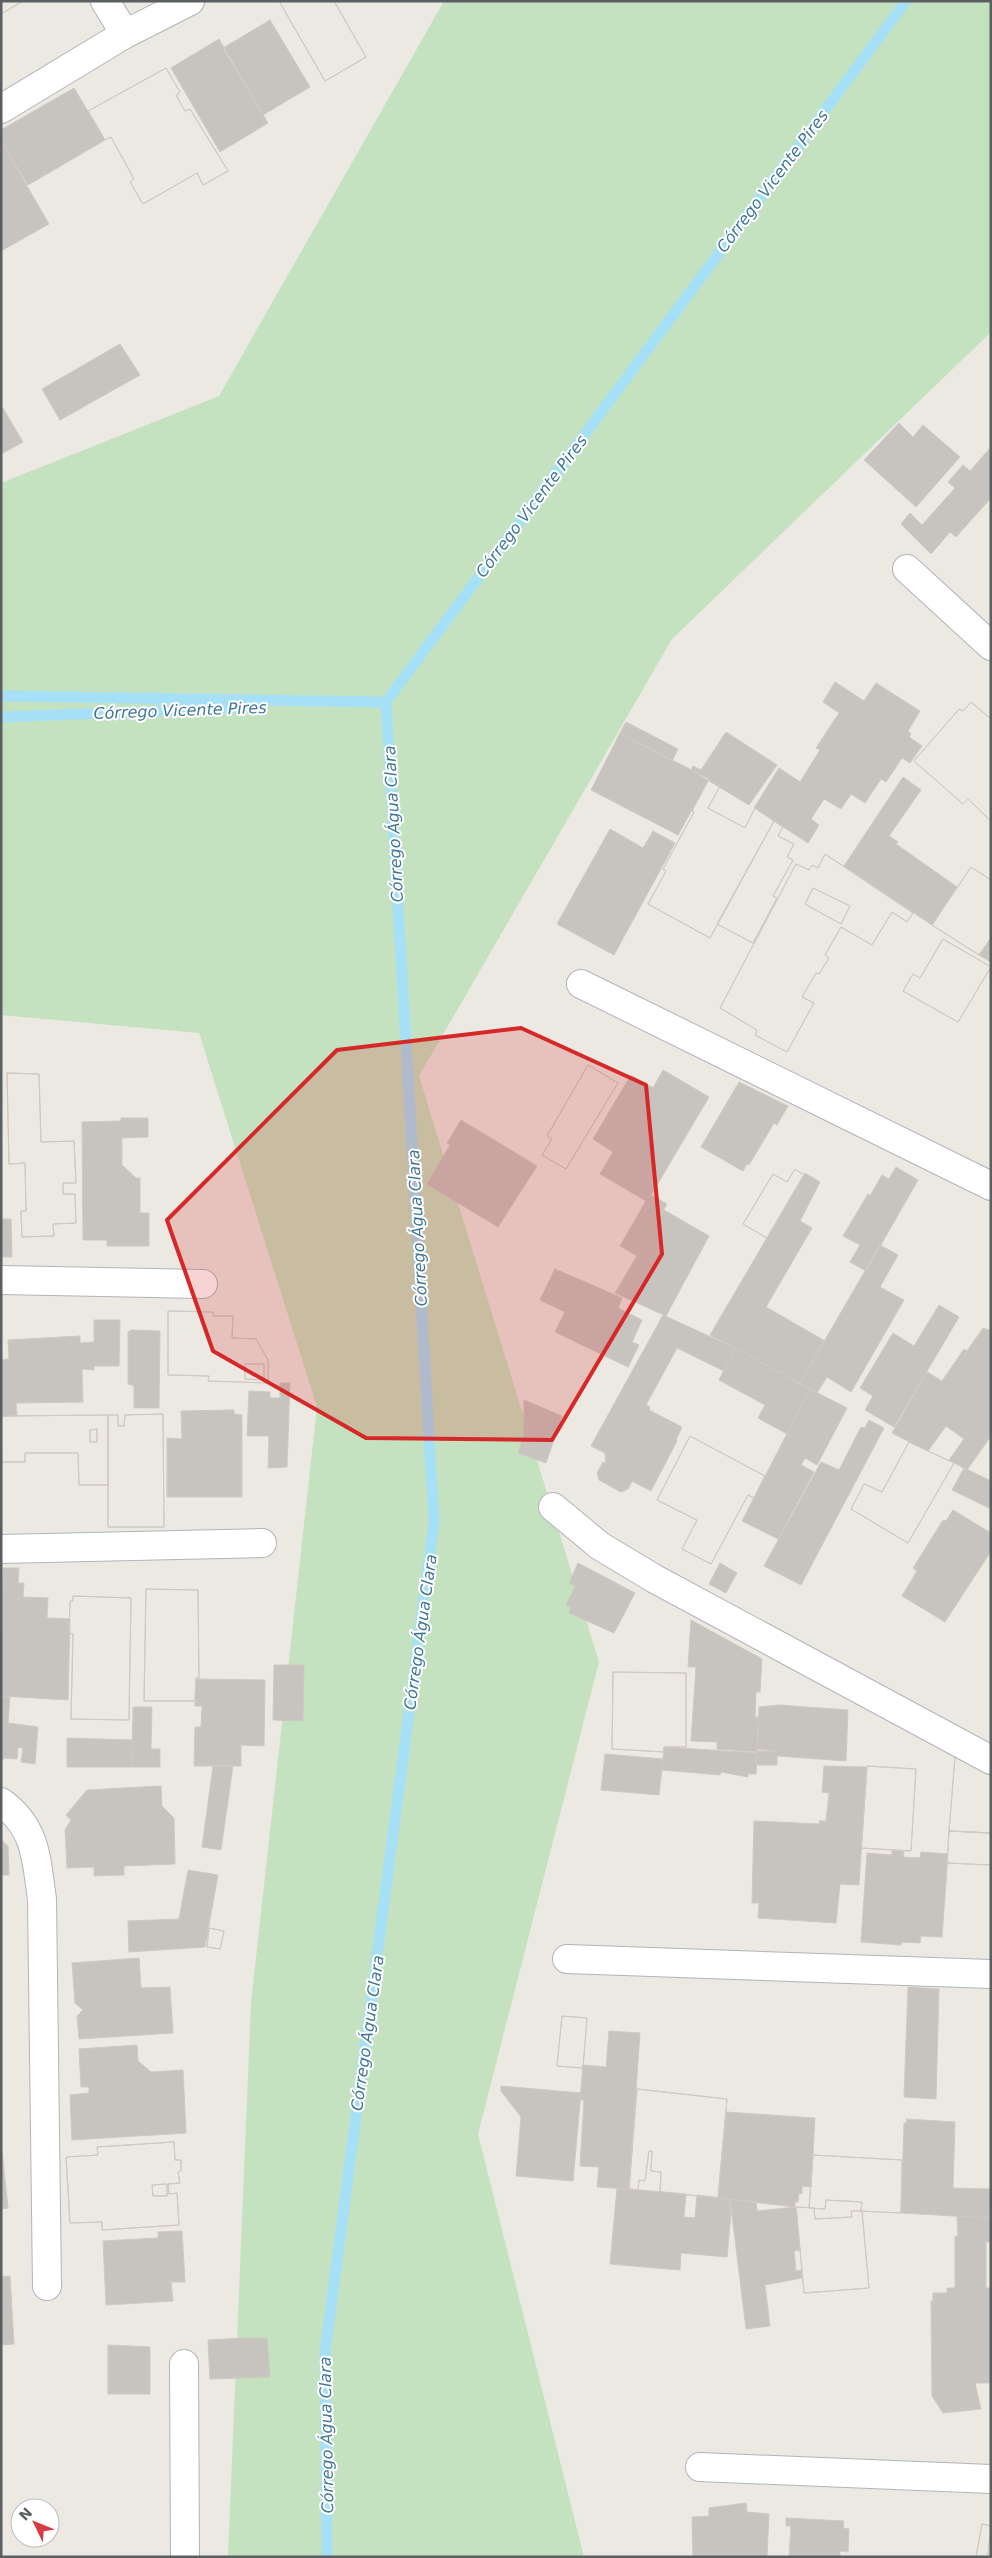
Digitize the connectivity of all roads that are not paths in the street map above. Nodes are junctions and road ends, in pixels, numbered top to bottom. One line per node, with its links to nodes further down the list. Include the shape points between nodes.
1 (105, 1): 3 (street)
2 (190, 1): 3 (street)
3 (125, 34): 4 (street)
4 (1, 109)
5 (907, 569): 6 (street)
6 (991, 646)
7 (581, 984): 8 (street)
8 (991, 1186)
9 (1, 1280): 10 (street)
10 (203, 1284)
11 (553, 1507): 14 (street, via 600,1546 655,1579)
12 (262, 1543): 13 (street)
13 (1, 1549)
14 (991, 1760)
15 (1, 1802): 18 (street, via 18,1817 32,1839 42,1899)
16 (567, 1958): 17 (street)
17 (991, 1974)
18 (47, 2286)
19 (184, 2364): 22 (street)
20 (700, 2467): 21 (street)
21 (991, 2479)
22 (185, 2557)

